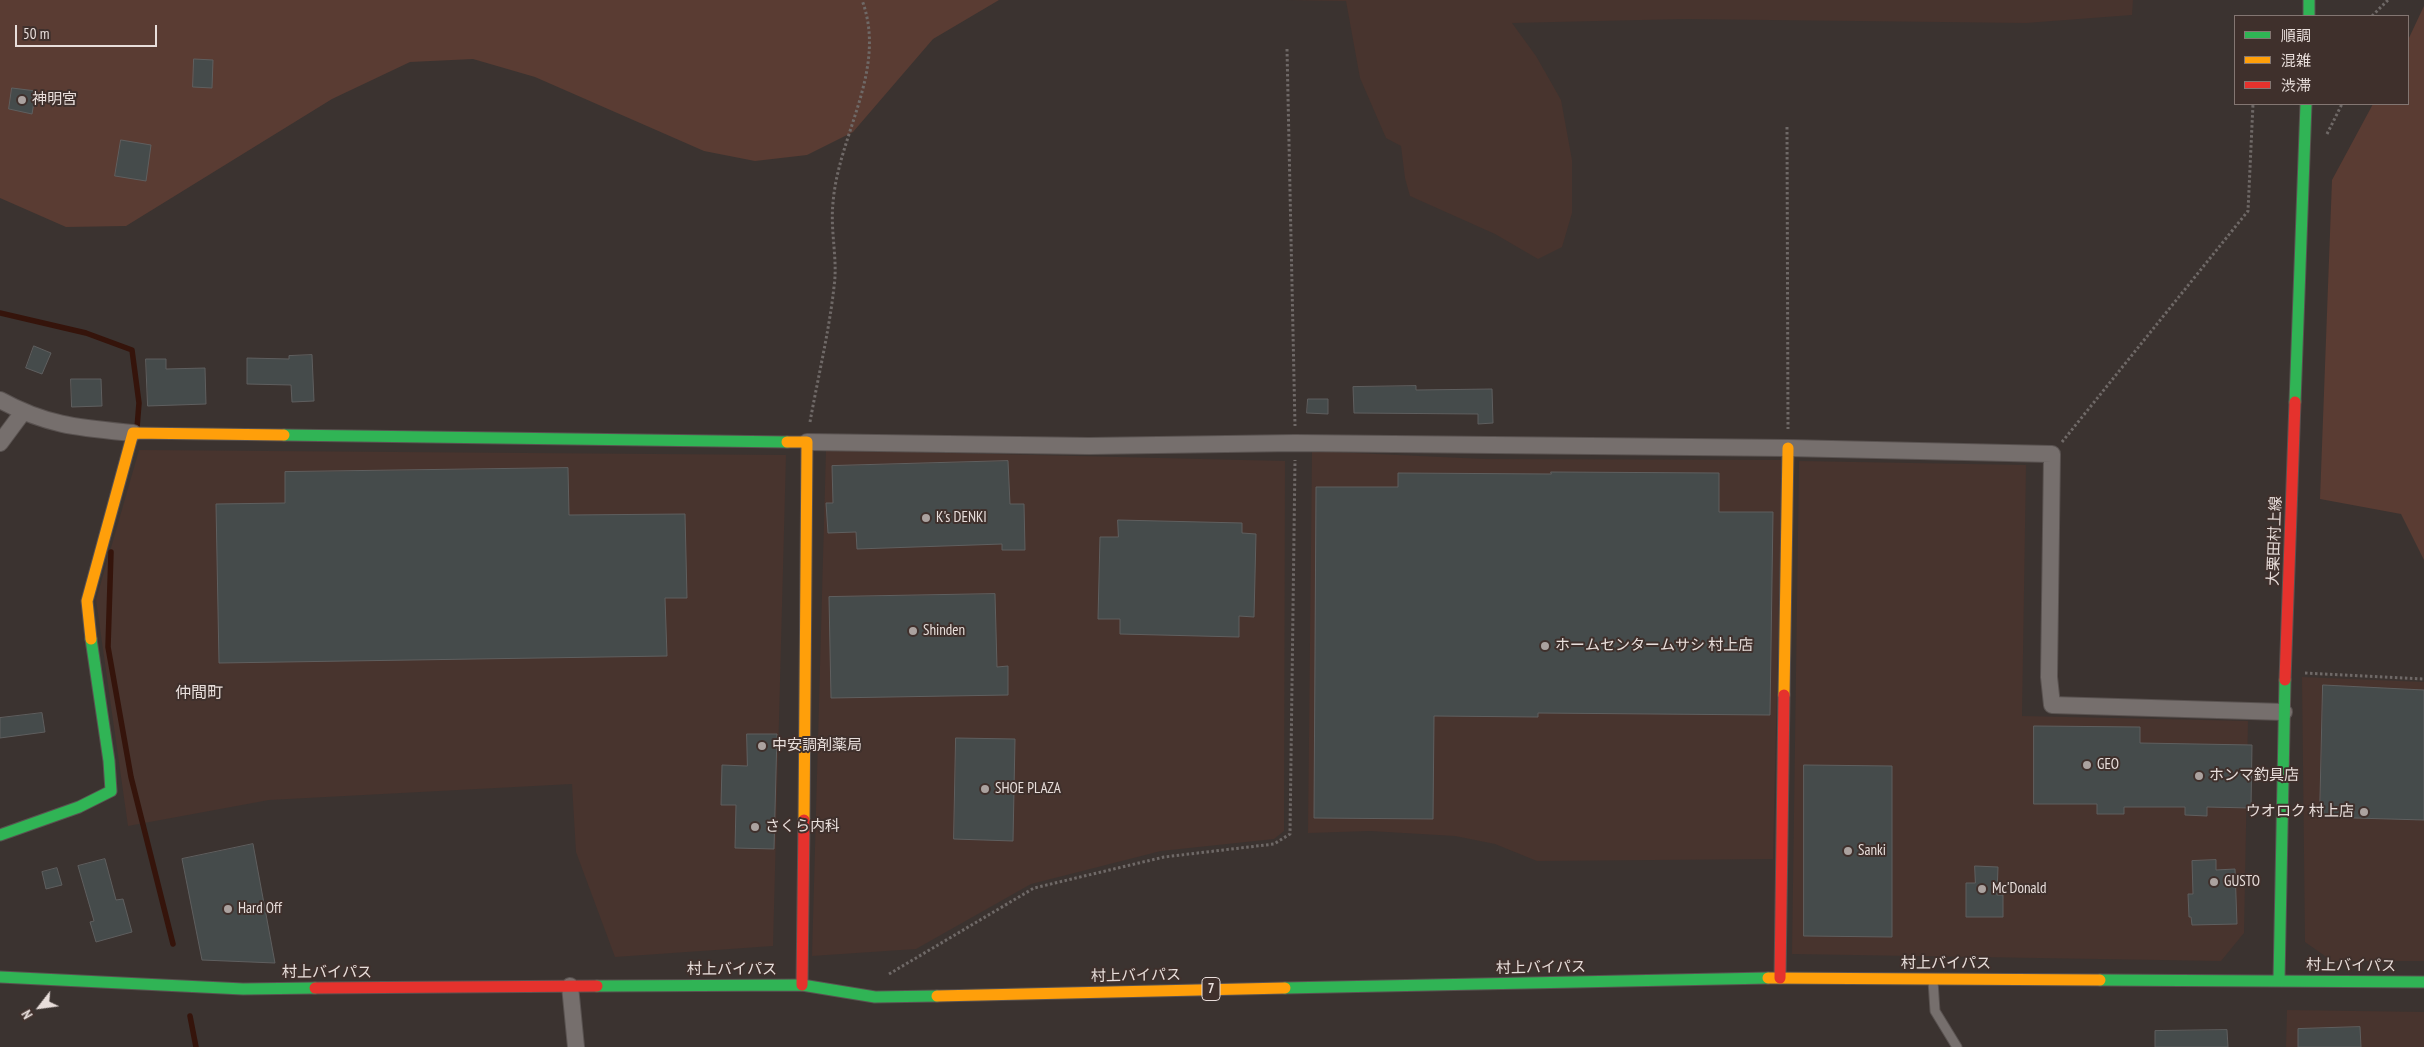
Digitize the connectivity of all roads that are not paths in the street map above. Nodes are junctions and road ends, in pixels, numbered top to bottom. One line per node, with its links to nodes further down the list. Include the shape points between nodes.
1 (2309, 0): 2 (main road)
2 (2308, 15)
3 (2306, 105): 10 (main road, 大栗田村上線)
4 (0, 400): 5 (street)
5 (22, 412): 6 (street, via 66,427); 8 (street)
6 (133, 433): 7 (main road); 11 (main road, via 87,601 111,791 79,807)
7 (806, 442): 9 (street); 17 (main road)
8 (0, 443)
9 (1788, 448): 10 (street, via 2052,454 2049,677 2052,705); 13 (main road)
10 (2284, 712): 15 (main road, 大栗田村上線)
11 (0, 834)
12 (0, 977): 18 (main road, 村上バイパス / 7, via 243,989)
13 (1780, 978): 14 (main road, 村上バイパス / 7); 17 (main road, 村上バイパス / 7, via 875,997)
14 (1932, 979): 15 (main road, 村上バイパス / 7); 20 (lane, via 1935,1011)
15 (2279, 980): 16 (main road, 村上バイパス / 7)
16 (2424, 982)
17 (802, 984): 18 (main road, 村上バイパス / 7)
18 (570, 986): 19 (street)
19 (576, 1047)
20 (1957, 1047)

